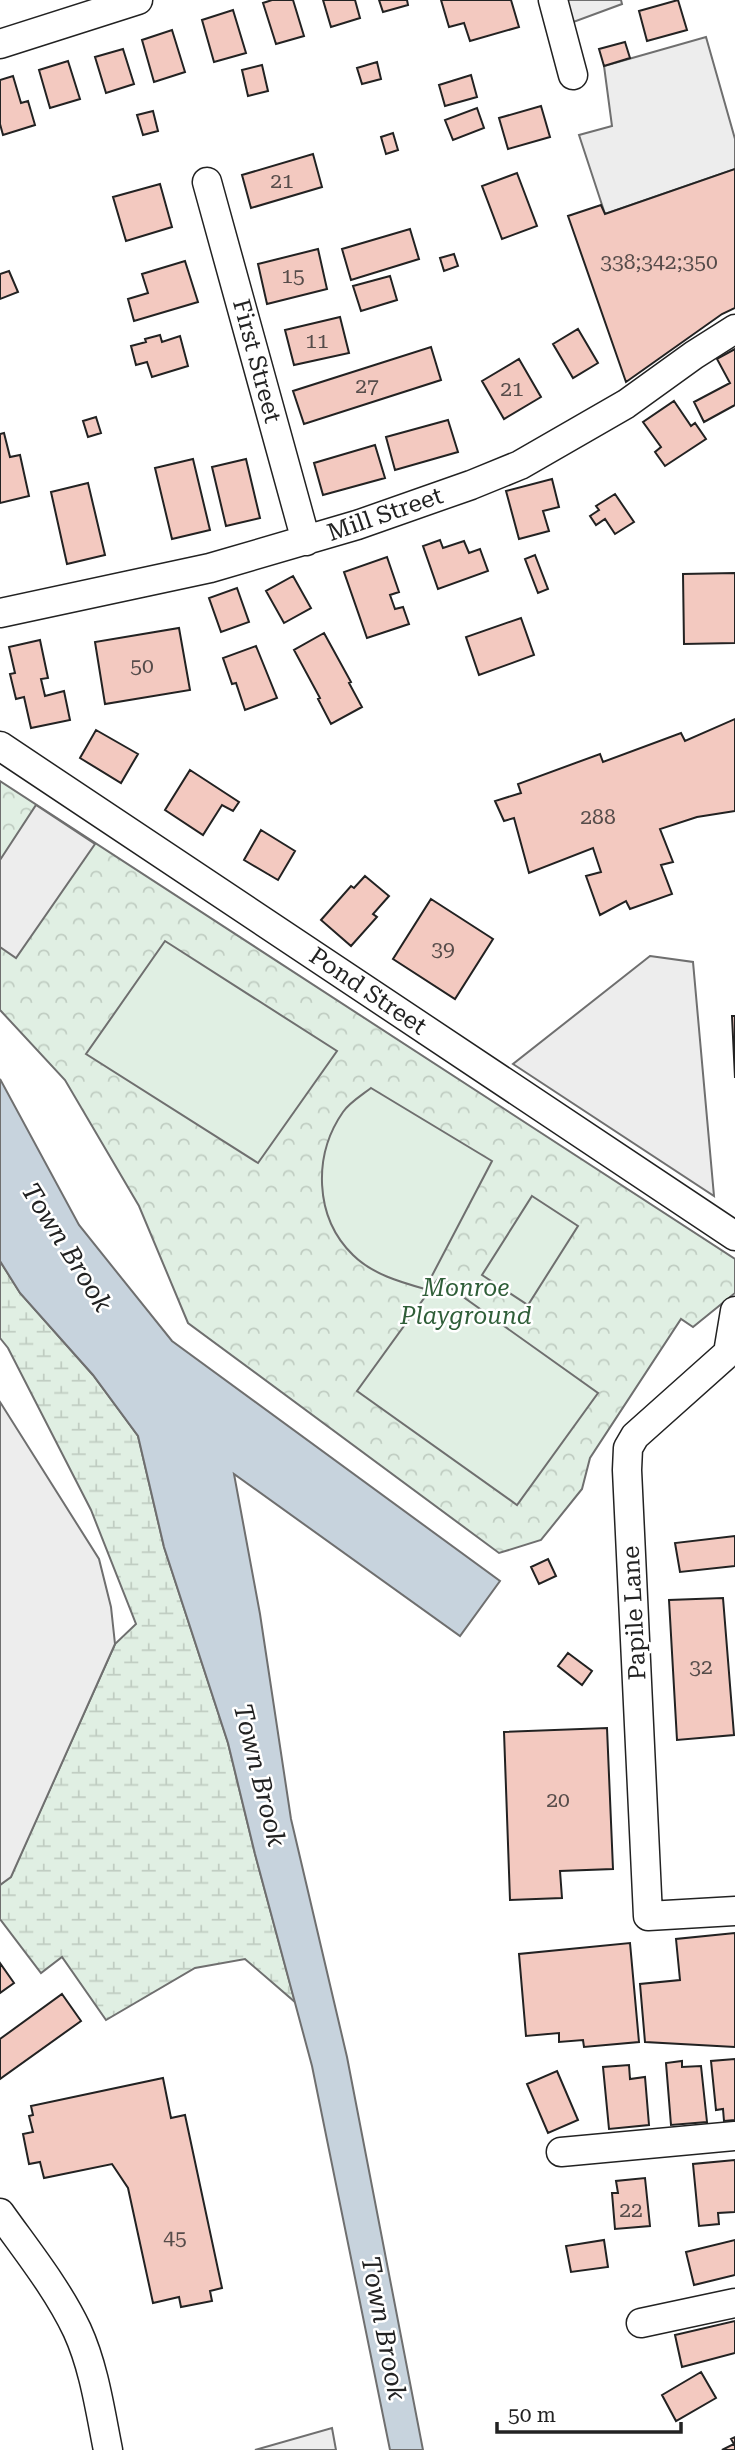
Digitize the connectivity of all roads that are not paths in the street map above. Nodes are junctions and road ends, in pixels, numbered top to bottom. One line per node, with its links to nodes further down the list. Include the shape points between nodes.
1 (138, 0): 3 (street)
2 (553, 0): 4 (street)
3 (0, 44)
4 (573, 75)
5 (207, 182): 7 (street, First Street)
6 (735, 329): 7 (street, Mill Street, via 626,404 520,465)
7 (306, 541): 8 (street, Mill Street, via 210,568)
8 (0, 612)
9 (0, 746): 10 (street, Pond Street)
10 (735, 1236)
11 (735, 1311): 12 (street, Papile Lane)
12 (731, 1352): 13 (street, Papile Lane, via 635,1436 628,1448 648,1916)
13 (735, 1911)
14 (735, 2136): 15 (street)
15 (561, 2152)
16 (0, 2213): 19 (street, via 59,2297 78,2333)
17 (735, 2303): 18 (street)
18 (641, 2323)
19 (108, 2450)

